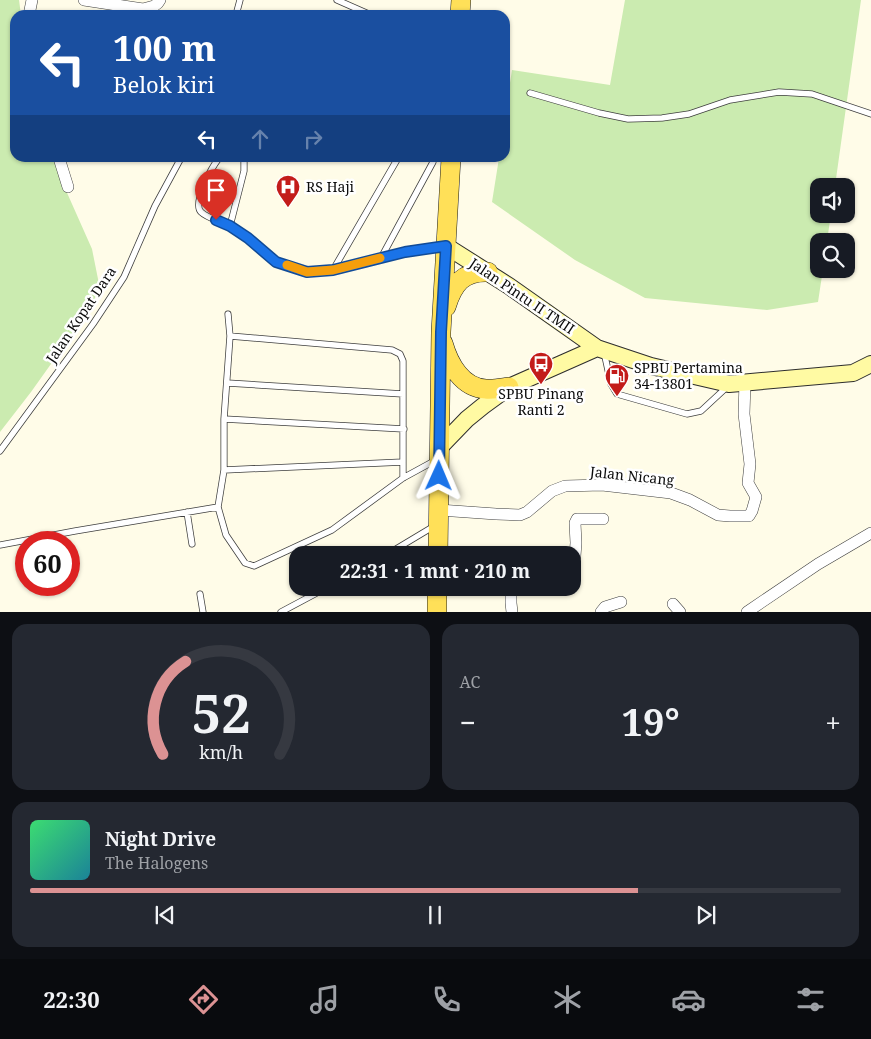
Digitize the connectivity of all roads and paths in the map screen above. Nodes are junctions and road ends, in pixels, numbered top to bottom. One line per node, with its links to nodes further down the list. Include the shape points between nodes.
1 (84, 0): 2 (street, via 143,9)
2 (160, 0)
3 (337, 0): 4 (lane)
4 (360, 10)
5 (530, 93): 6 (lane, via 628,119 689,114 730,100 779,92 812,94)
6 (871, 114)
7 (60, 162): 14 (street)
8 (179, 162): 31 (lane, Jalan Kopat Dara, via 155,206 124,277)
9 (217, 162): 15 (lane, via 207,179 199,210)
10 (244, 162): 15 (lane)
11 (396, 162): 18 (lane)
12 (433, 162): 17 (lane)
13 (451, 162): 16 (main road)
14 (68, 188)
15 (230, 226): 18 (lane, via 276,262 307,272)
16 (446, 246): 17 (lane); 19 (street, Jalan Pintu II TMII); 21 (main road)
17 (381, 258): 18 (lane)
18 (333, 270)
19 (488, 272): 21 (main road, via 470,273 456,284 450,294); 23 (street, Jalan Pintu II TMII)
20 (228, 314): 22 (lane)
21 (441, 329): 27 (main road, via 446,354 464,381 486,389); 32 (main road)
22 (230, 336): 25 (lane); 28 (lane, via 392,350 402,358)
23 (600, 349): 26 (street, Jalan Pintu II TMII, via 651,366); 26 (lane, via 610,384 617,394 687,414 701,411); 27 (street)
24 (871, 364): 26 (street, Jalan Pintu II TMII, via 853,373)
25 (228, 383): 28 (lane); 29 (lane)
26 (737, 383): 38 (street, Jalan Nicang, via 750,464 748,483 756,497 749,516 718,515 671,493 602,485 565,486 552,491 520,515)
27 (509, 387): 32 (street, via 467,420)
28 (403, 394): 30 (lane)
29 (224, 419): 30 (lane); 34 (lane)
30 (404, 429): 33 (lane)
31 (0, 451)
32 (439, 453): 35 (lane); 38 (main road)
33 (403, 462): 34 (lane); 35 (lane)
34 (224, 470): 36 (lane)
35 (403, 478): 36 (lane, via 332,530 254,566 244,563 226,535)
36 (218, 507): 37 (lane)
37 (187, 512): 41 (lane); 42 (lane)
38 (438, 517): 43 (lane); 44 (main road)
39 (602, 519): 45 (street, via 577,519)
40 (871, 533): 56 (street)
41 (0, 544)
42 (192, 544)
43 (398, 546)
44 (438, 546)
45 (576, 546)
46 (200, 594): 51 (lane)
47 (311, 596): 52 (lane)
48 (437, 596): 53 (main road)
49 (511, 596): 54 (street)
50 (621, 602): 55 (street, via 605,607)
51 (203, 612)
52 (281, 612)
53 (437, 612)
54 (512, 612)
55 (601, 612)
56 (747, 612)

